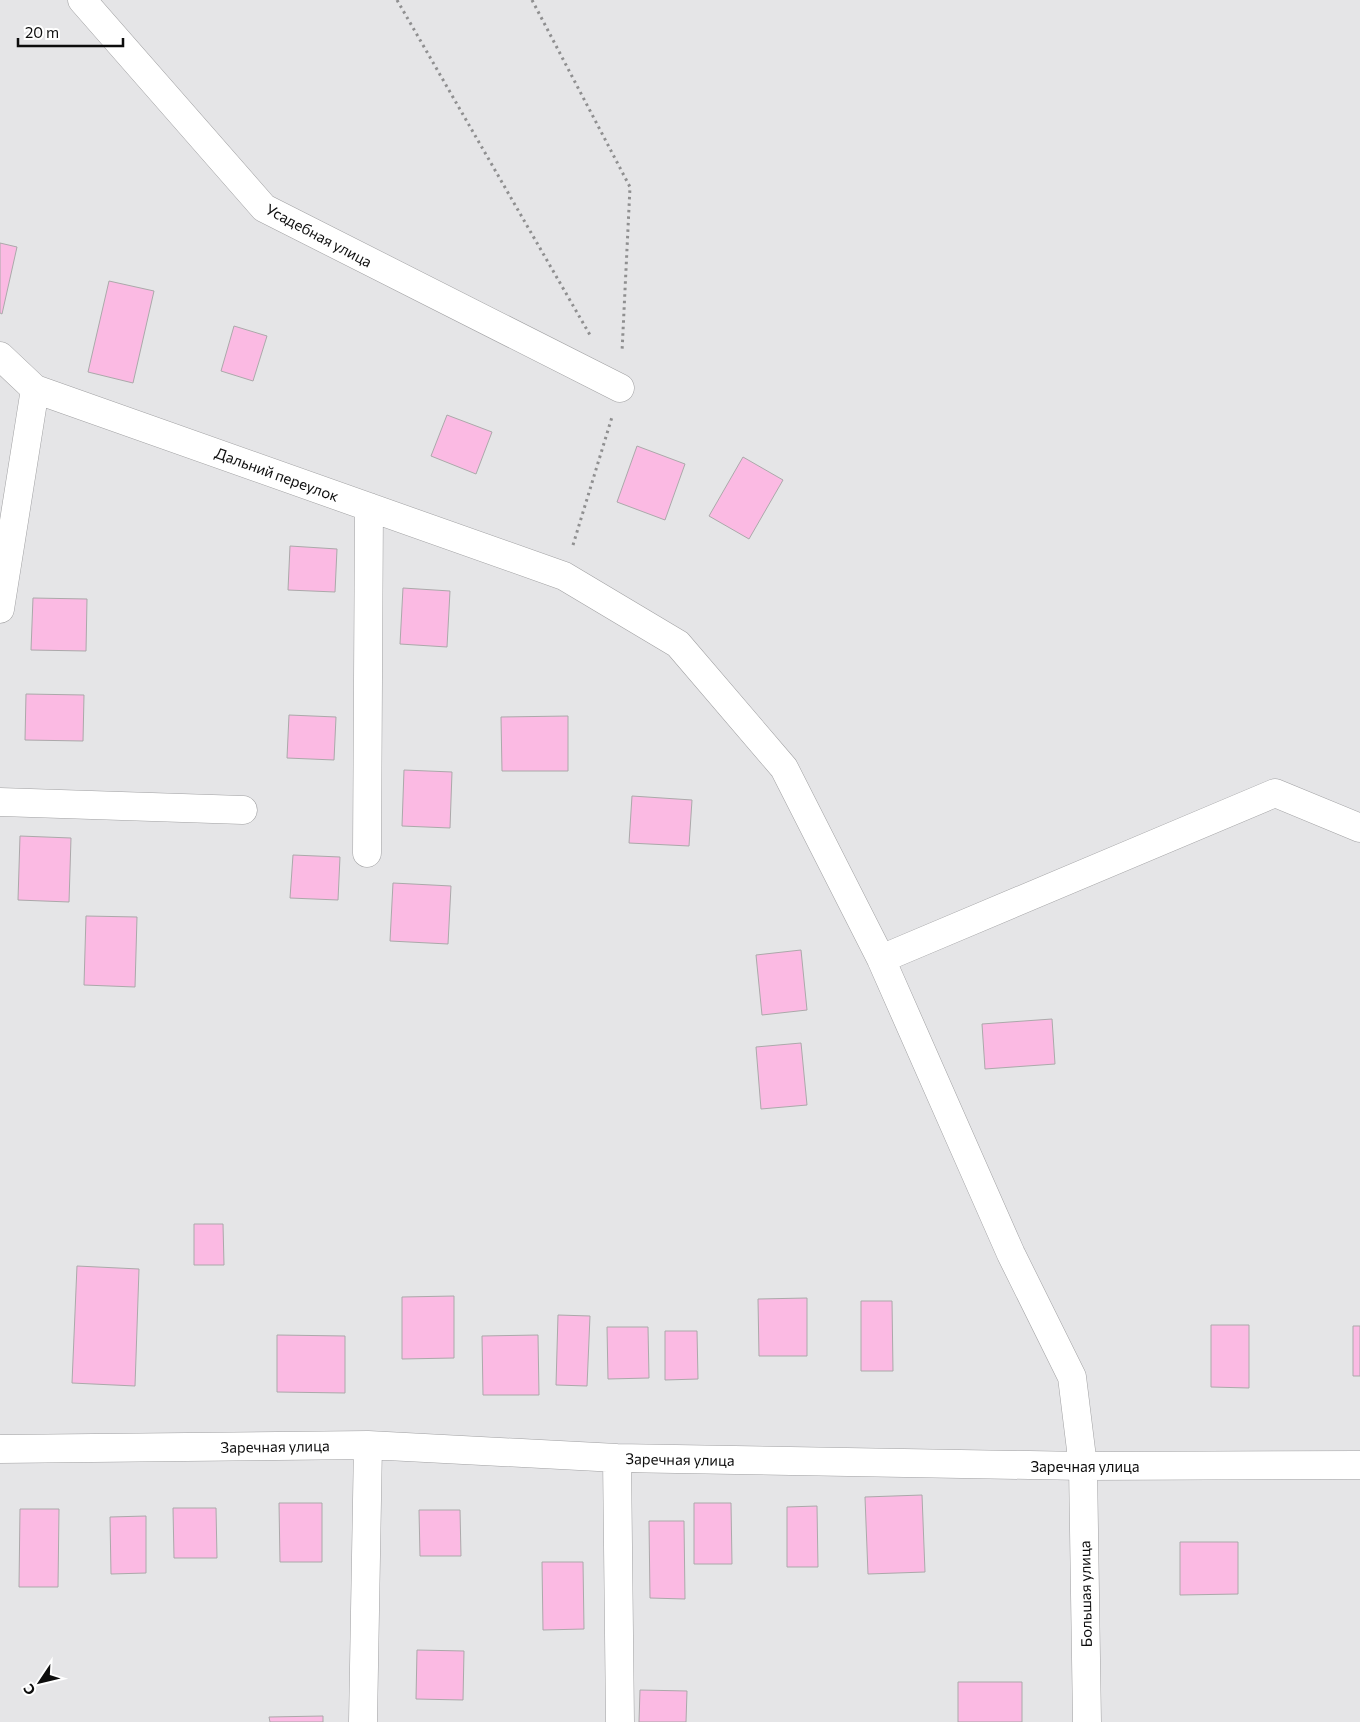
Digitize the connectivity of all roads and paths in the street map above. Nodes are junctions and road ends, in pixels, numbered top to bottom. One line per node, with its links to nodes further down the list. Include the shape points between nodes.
1 (82, 0): 6 (street, Усадебная улица, via 264,208)
2 (397, 0): 4 (path)
3 (532, 0): 6 (path, via 630,187)
4 (590, 336)
5 (0, 356): 7 (street, Дальний переулок)
6 (620, 388): 9 (path)
7 (35, 389): 8 (street, Дальний переулок); 10 (street)
8 (370, 507): 9 (street, Дальний переулок); 14 (street)
9 (564, 576): 15 (street, Дальний переулок, via 678,644 784,768)
10 (0, 608)
11 (0, 802): 12 (street)
12 (243, 810)
13 (1360, 828): 15 (street, via 1275,793)
14 (367, 853)
15 (881, 958): 20 (street, Большая улица, via 1012,1254 1072,1377)
16 (368, 1444): 17 (street, Заречная улица); 18 (street, Заречная улица); 21 (street)
17 (0, 1448)
18 (617, 1458): 20 (street, Заречная улица); 22 (street)
19 (1360, 1465): 20 (street, Заречная улица)
20 (1083, 1466): 23 (street, Большая улица)
21 (363, 1722)
22 (620, 1722)
23 (1087, 1722)

